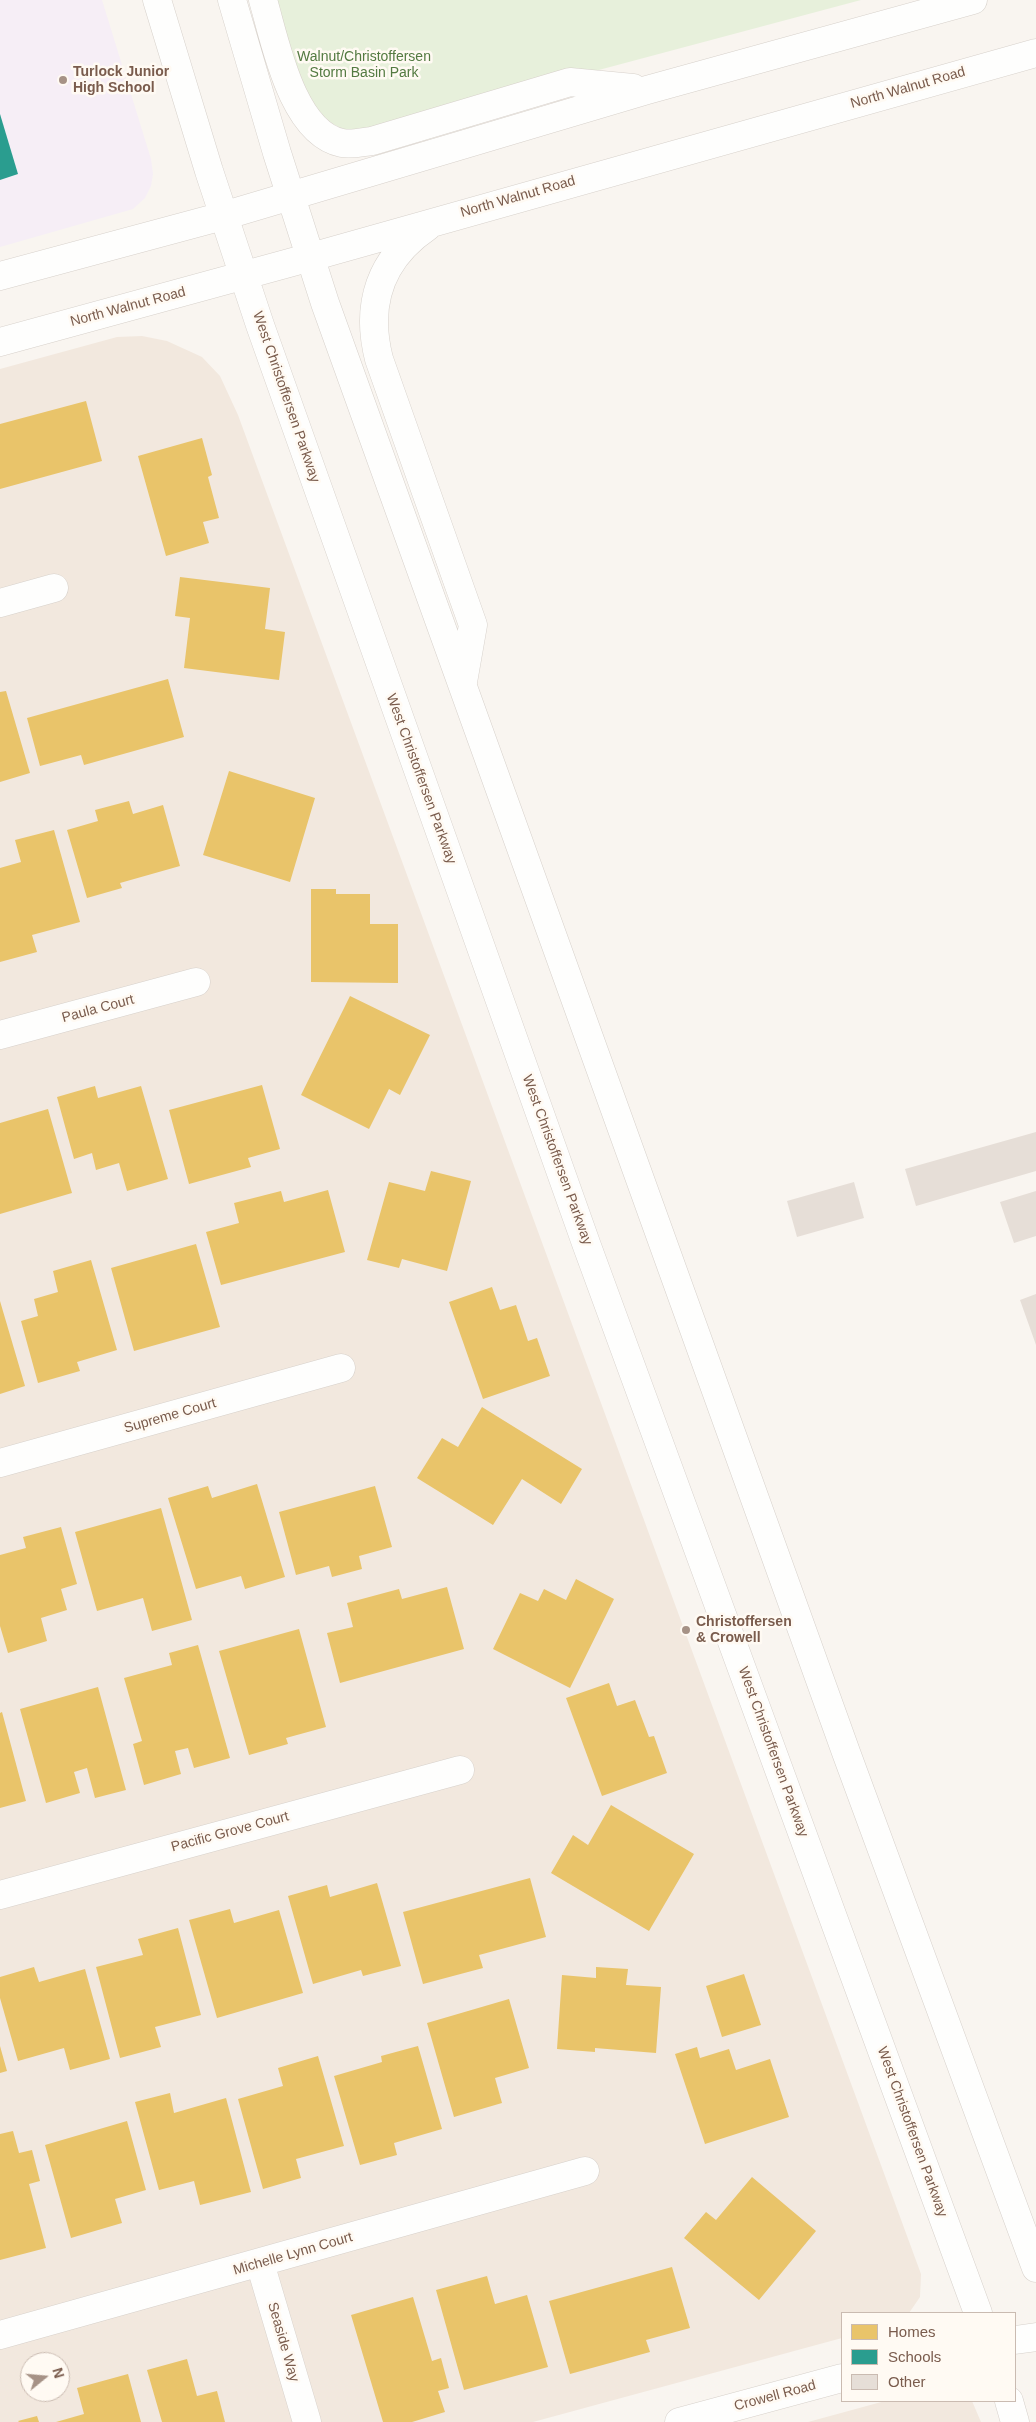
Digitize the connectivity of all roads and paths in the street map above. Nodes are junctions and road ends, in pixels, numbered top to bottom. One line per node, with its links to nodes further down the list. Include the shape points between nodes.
1 (157, 0): 8 (street, West Christoffersen Parkway)
2 (232, 0): 7 (street)
3 (263, 0): 6 (street, via 294,99 314,126 340,142 372,141 570,82)
4 (973, 0): 6 (street)
5 (1036, 53): 9 (street, North Walnut Road)
6 (647, 90): 7 (street)
7 (291, 196): 8 (street); 10 (street)
8 (223, 216): 11 (street); 12 (street, West Christoffersen Parkway)
9 (439, 220): 10 (street, North Walnut Road); 16 (street, via 415,236 388,266 374,302 373,331 379,358 473,625)
10 (311, 257): 12 (street, North Walnut Road); 16 (street)
11 (0, 276)
12 (244, 276): 13 (street, North Walnut Road); 26 (street, West Christoffersen Parkway, via 587,1246)
13 (0, 342)
14 (54, 588): 15 (street)
15 (0, 603)
16 (463, 685): 25 (street, via 844,1746)
17 (196, 982): 18 (street, Paula Court)
18 (0, 1035)
19 (341, 1368): 20 (street, Supreme Court)
20 (0, 1463)
21 (460, 1770): 22 (street, Pacific Grove Court)
22 (0, 1895)
23 (585, 2171): 24 (street, Michelle Lynn Court)
24 (260, 2263): 27 (street, Michelle Lynn Court); 32 (street, Seaside Way)
25 (1036, 2268)
26 (978, 2312)
27 (0, 2335)
28 (1036, 2337): 29 (street)
29 (1016, 2340)
30 (841, 2378): 33 (street, Crowell Road)
31 (1009, 2402): 34 (street)
32 (307, 2422)
33 (679, 2422)
34 (1015, 2422)

